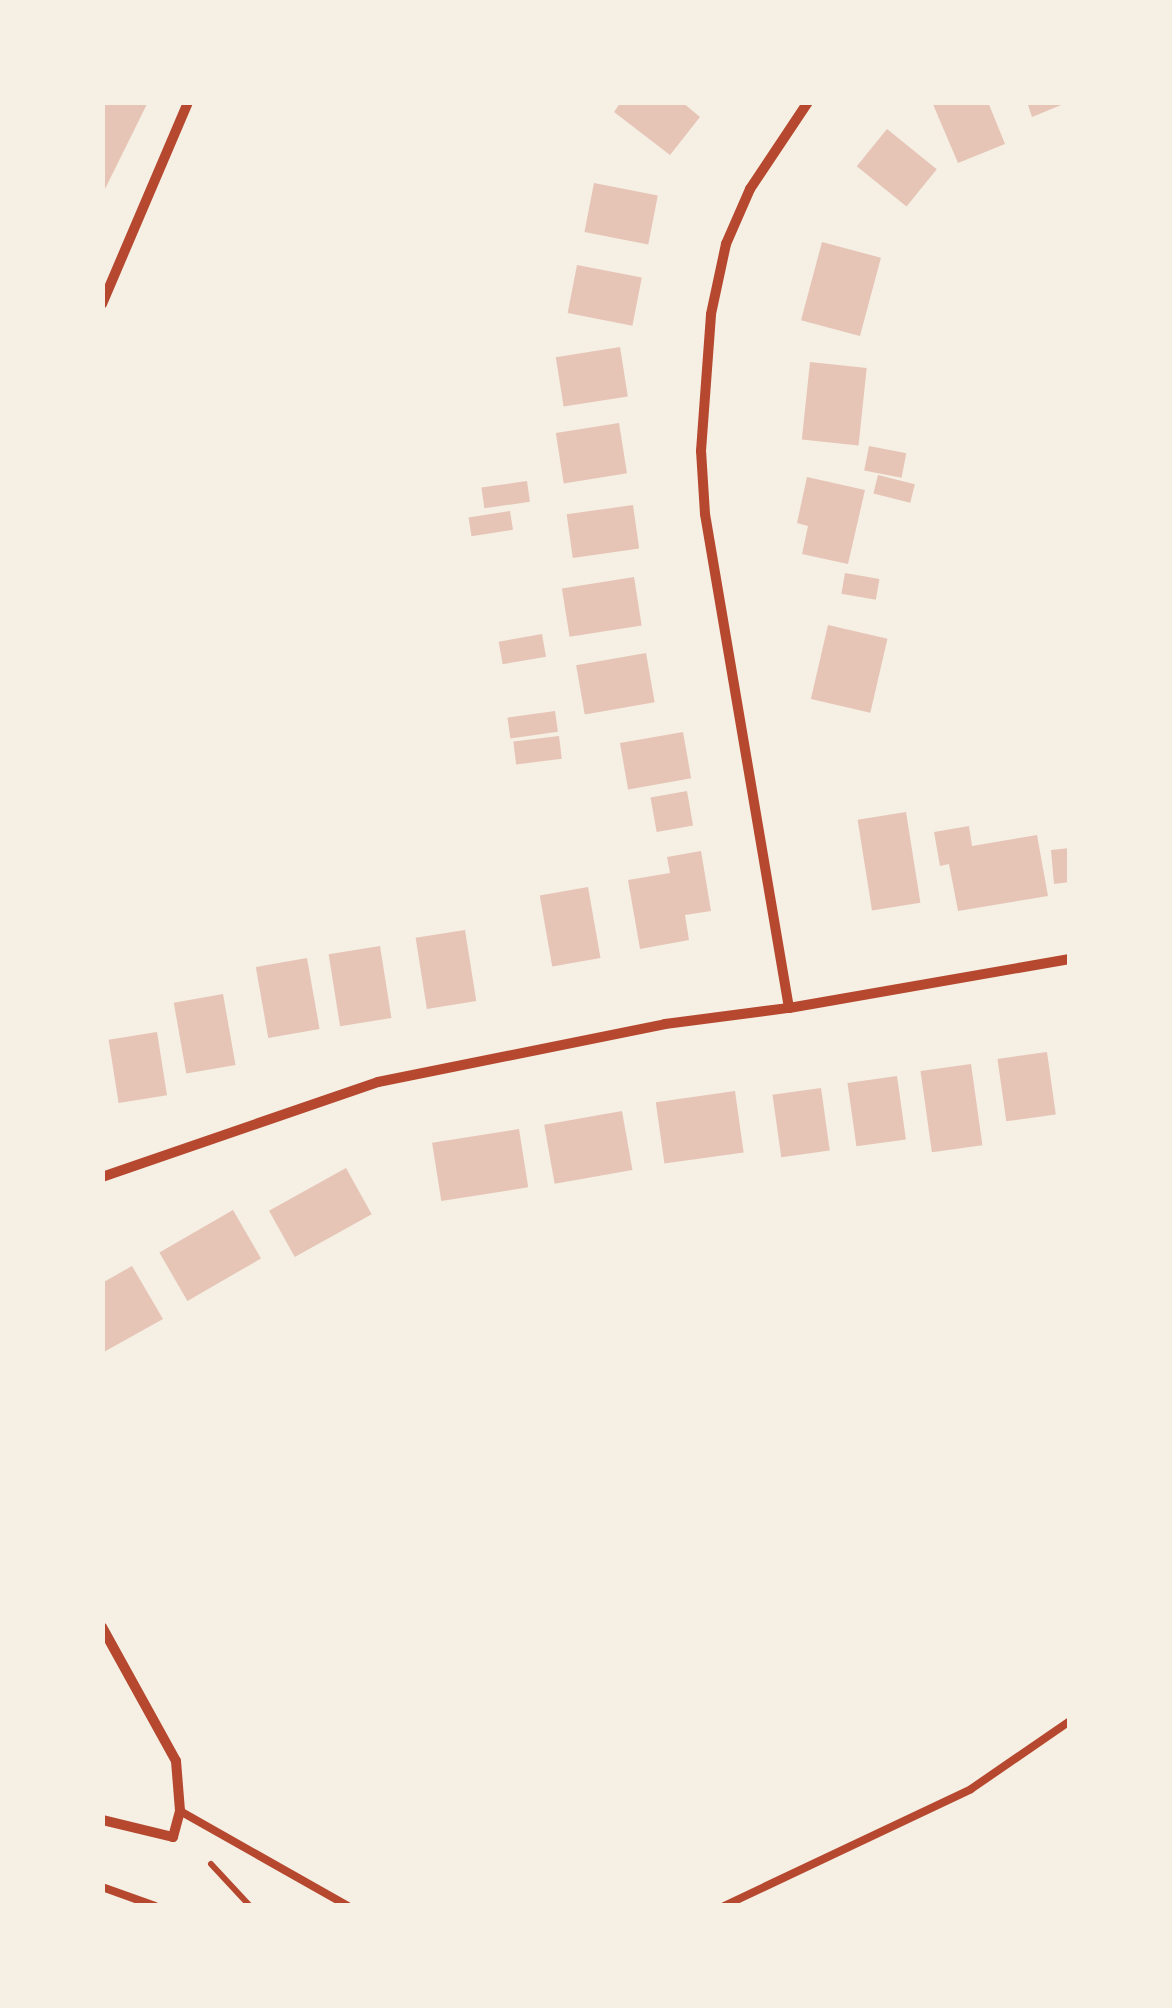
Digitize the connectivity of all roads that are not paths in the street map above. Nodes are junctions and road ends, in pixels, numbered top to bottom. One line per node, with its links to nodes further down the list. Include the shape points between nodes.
1 (188, 102): 3 (street)
2 (808, 102): 5 (street, via 750,190 726,244 711,314 701,451 705,514)
3 (102, 304)
4 (1070, 959): 5 (street)
5 (789, 1008): 6 (street, via 665,1024 378,1082)
6 (102, 1177)
7 (102, 1627): 9 (street, via 176,1762)
8 (1070, 1721): 14 (lane, via 971,1789)
9 (180, 1811): 10 (street, via 173,1838); 13 (lane)
10 (102, 1820)
11 (102, 1888): 12 (lane)
12 (155, 1906)
13 (348, 1906)
14 (724, 1906)

